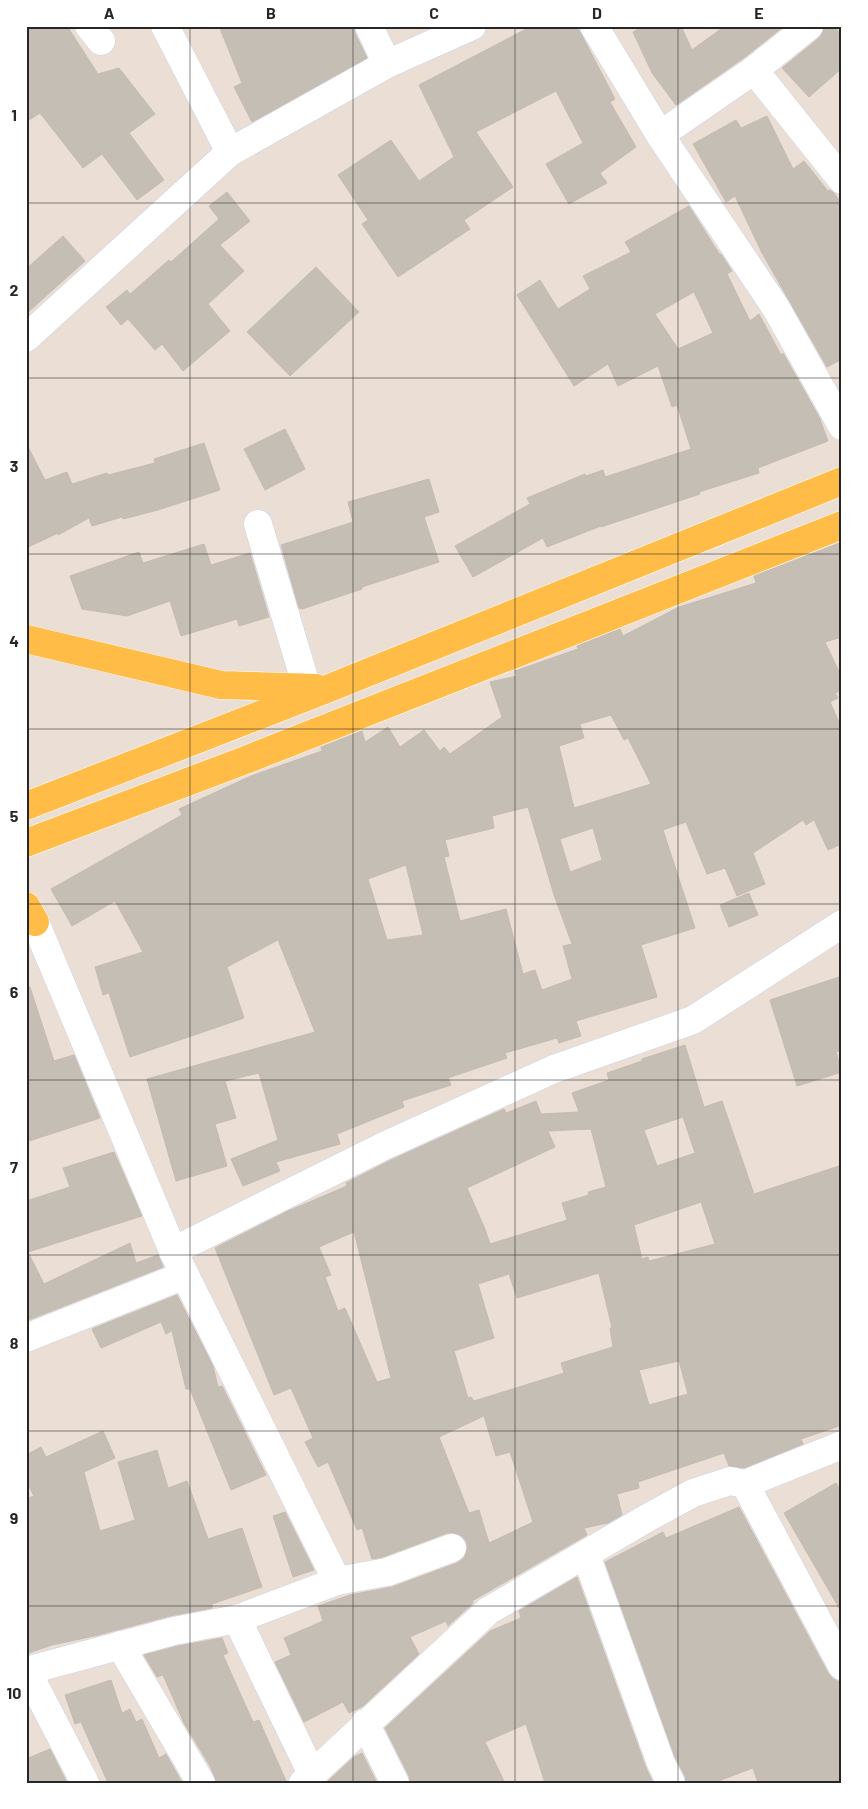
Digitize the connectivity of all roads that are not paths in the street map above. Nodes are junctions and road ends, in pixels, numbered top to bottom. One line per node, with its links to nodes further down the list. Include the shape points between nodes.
1 (165, 26): 9 (street)
2 (369, 26): 6 (street)
3 (472, 26): 6 (street)
4 (594, 26): 8 (street)
5 (809, 26): 7 (street)
6 (387, 64): 9 (street)
7 (754, 70): 8 (street); 10 (street)
8 (660, 135): 12 (street, via 776,308)
9 (230, 152): 11 (street)
10 (842, 180)
11 (26, 338)
12 (842, 426)
13 (842, 481): 17 (main road)
14 (258, 524): 17 (street)
15 (842, 525): 19 (main road)
16 (26, 639): 17 (main road, via 221,685)
17 (317, 689): 18 (main road)
18 (26, 806)
19 (26, 844)
20 (31, 914): 22 (street)
21 (842, 924): 22 (street, via 693,1020 554,1069 384,1146)
22 (173, 1250): 23 (street)
23 (185, 1275): 24 (street); 29 (street)
24 (26, 1338)
25 (842, 1445): 26 (street)
26 (745, 1484): 28 (street, via 730,1481 693,1493); 32 (street)
27 (452, 1548): 29 (street, via 387,1572)
28 (586, 1555): 34 (street, via 488,1611); 39 (street)
29 (337, 1581): 30 (street)
30 (237, 1619): 31 (street); 35 (street)
31 (120, 1646): 33 (street); 37 (street)
32 (842, 1666)
33 (27, 1671): 36 (street)
34 (365, 1724): 35 (street); 38 (street)
35 (307, 1778)
36 (84, 1783)
37 (201, 1783)
38 (395, 1783)
39 (671, 1783)

